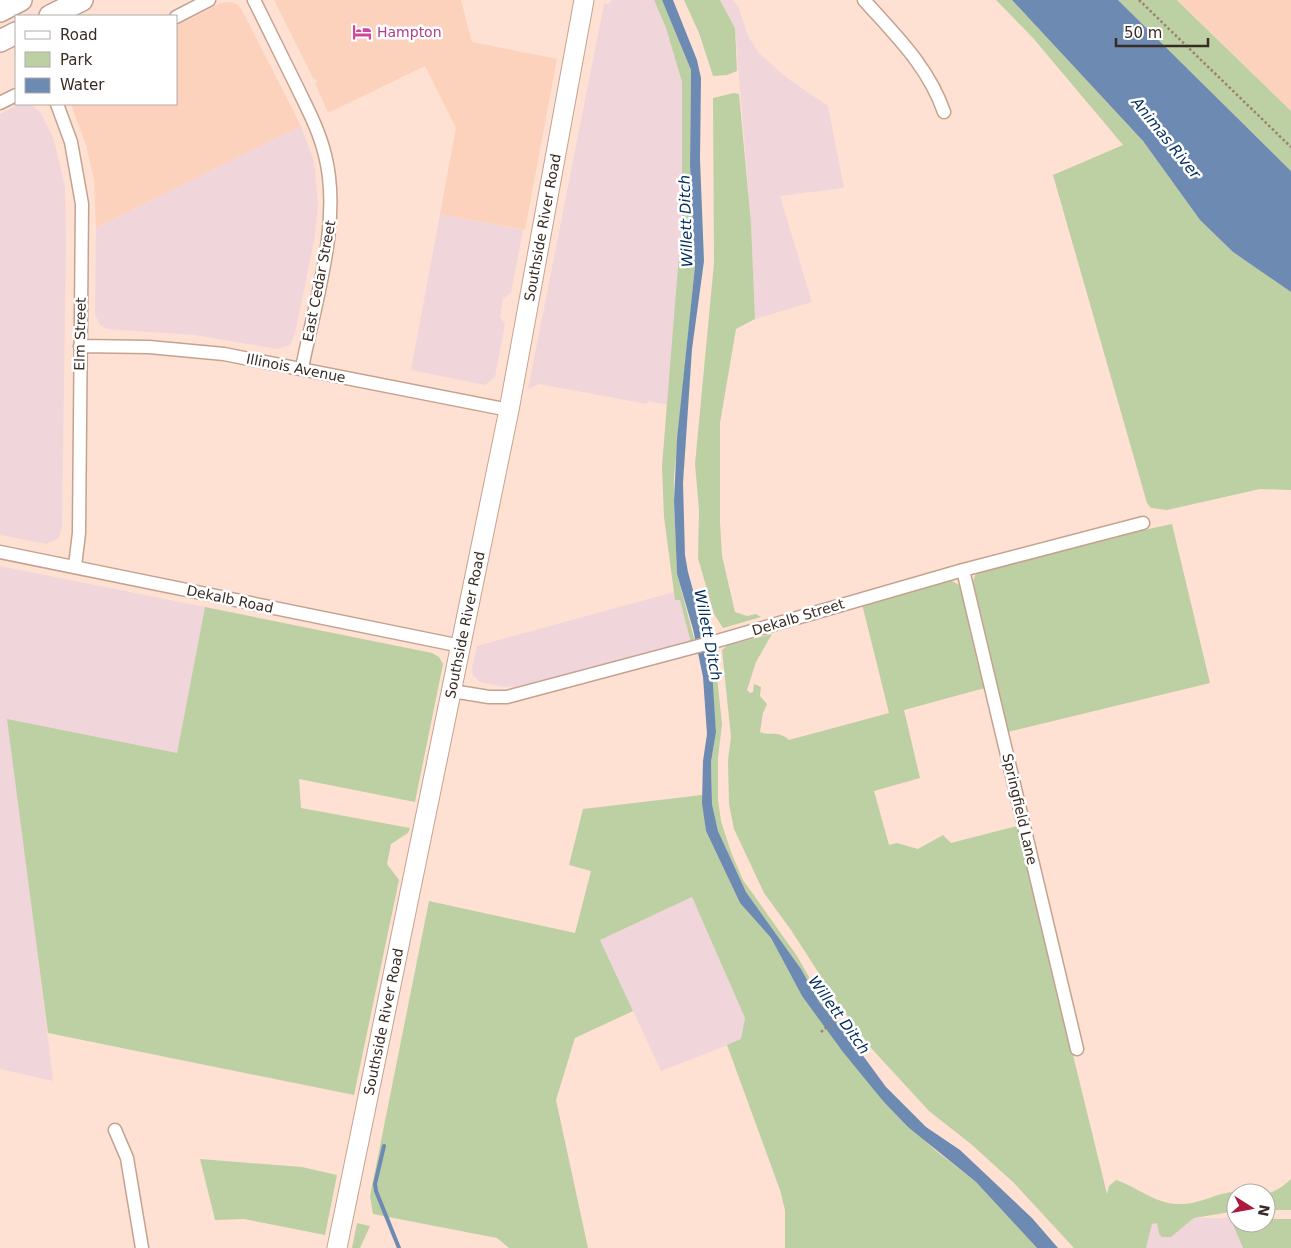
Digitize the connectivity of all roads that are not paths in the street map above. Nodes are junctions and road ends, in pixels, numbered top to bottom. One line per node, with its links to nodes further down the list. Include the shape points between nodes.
1 (21, 0): 7 (main road)
2 (82, 0): 8 (main road)
3 (209, 0): 9 (street)
4 (254, 0): 17 (street, East Cedar Street, via 314,123 330,176 329,237)
5 (584, 0): 18 (main road, Southside River Road)
6 (864, 0): 15 (street, via 920,63 932,80)
7 (0, 11)
8 (52, 15)
9 (178, 16)
10 (15, 34): 11 (main road)
11 (0, 41)
12 (15, 96): 13 (street)
13 (0, 103)
14 (56, 105): 16 (street, Elm Street, via 71,142 82,204)
15 (944, 112)
16 (80, 346): 17 (street, Illinois Avenue, via 187,349); 21 (street, Elm Street, via 79,542)
17 (302, 368): 18 (street, Illinois Avenue)
18 (509, 410): 23 (main road, Southside River Road)
19 (1143, 523): 22 (street, Dekalb Street)
20 (0, 552): 21 (street, Dekalb Road)
21 (75, 566): 23 (street, Dekalb Road)
22 (963, 570): 24 (street, Dekalb Street, via 507,697); 25 (street, Springfield Lane)
23 (461, 646): 24 (main road, Southside River Road)
24 (452, 691): 28 (main road, Southside River Road)
25 (1077, 1048)
26 (115, 1130): 27 (street, via 127,1158)
27 (142, 1248)
28 (336, 1248)

